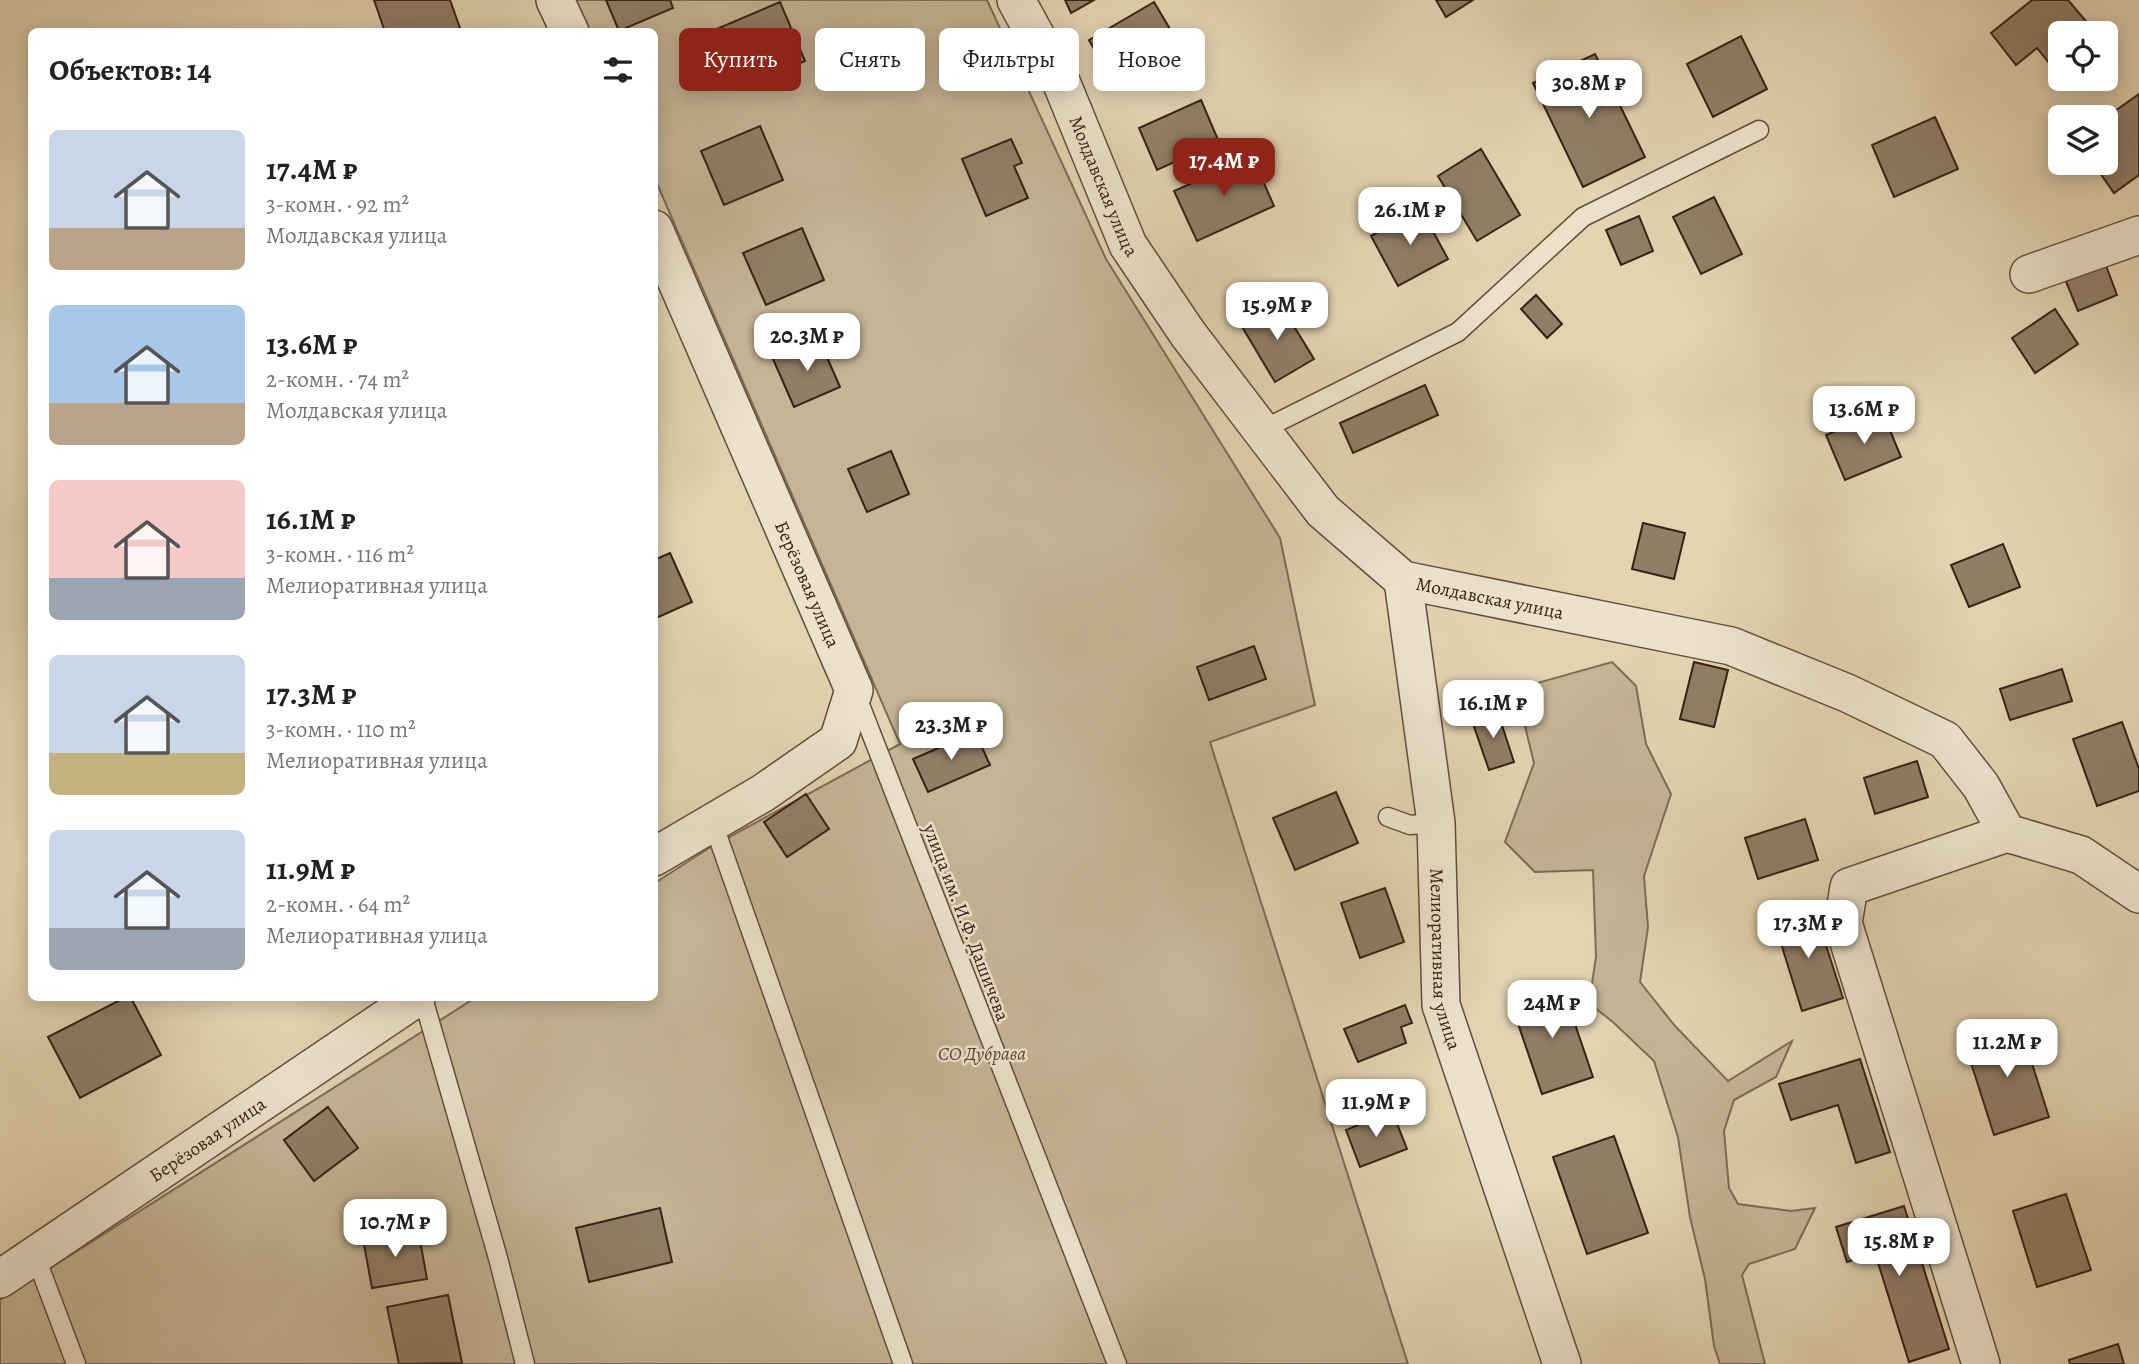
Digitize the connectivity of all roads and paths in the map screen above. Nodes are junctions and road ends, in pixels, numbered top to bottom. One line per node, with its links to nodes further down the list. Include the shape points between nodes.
1 (555, 0): 3 (street)
2 (1016, 0): 8 (street, Молдавская улица, via 1062,84 1128,244)
3 (567, 28)
4 (1759, 130): 8 (lane, via 1583,217 1458,332)
5 (2139, 235): 7 (street)
6 (658, 238): 10 (street, Берёзовая улица)
7 (2029, 274)
8 (1260, 431): 9 (street, Молдавская улица, via 1323,511)
9 (1403, 580): 13 (street, Мелиоративная улица); 14 (street, Молдавская улица, via 1731,646 1847,693 1945,740 1981,786)
10 (854, 690): 12 (street, via 838,741); 24 (lane, улица им. И.Ф. Дашичева)
11 (1388, 817): 13 (lane, via 1410,825)
12 (713, 823): 15 (street); 23 (lane)
13 (1436, 823): 25 (street, Мелиоративная улица, via 1441,1005)
14 (2007, 833): 16 (street, via 2081,855); 26 (street, via 1849,887 1843,923)
15 (658, 855)
16 (2139, 894)
17 (412, 1001): 19 (street, Берёзовая улица)
18 (424, 1001): 22 (lane)
19 (35, 1255): 20 (street, Берёзовая улица); 21 (lane)
20 (0, 1279)
21 (76, 1364)
22 (525, 1364)
23 (903, 1364)
24 (1117, 1364)
25 (1562, 1364)
26 (1981, 1364)

